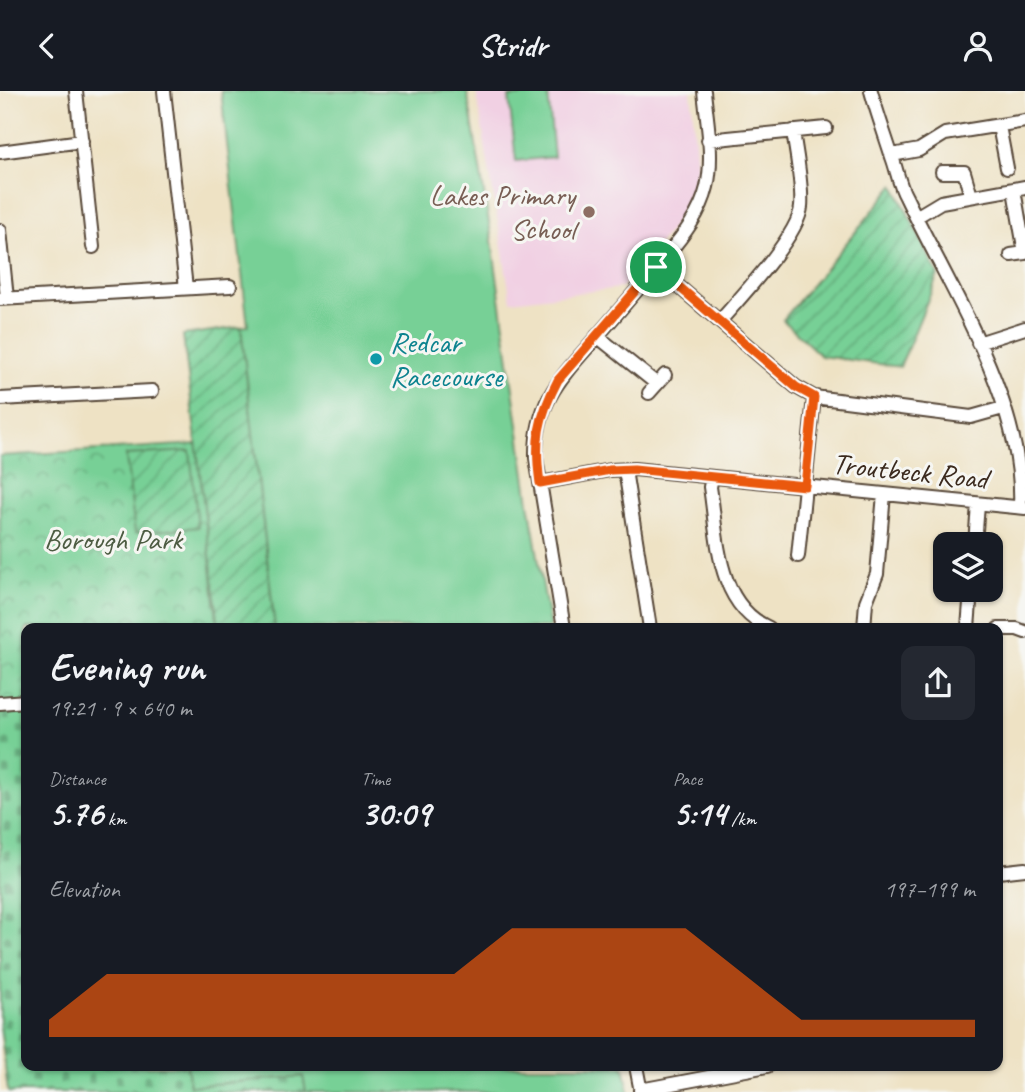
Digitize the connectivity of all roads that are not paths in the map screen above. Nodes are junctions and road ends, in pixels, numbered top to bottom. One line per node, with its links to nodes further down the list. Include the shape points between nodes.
1 (76, 91): 10 (street)
2 (164, 91): 24 (street)
3 (704, 91): 9 (street)
4 (871, 91): 12 (street)
5 (1025, 121): 6 (street)
6 (999, 126): 12 (street, via 945,134 919,150); 13 (street)
7 (826, 128): 8 (street)
8 (793, 131): 9 (street); 26 (street, via 801,207 797,221)
9 (709, 139): 22 (street, via 707,189 696,216)
10 (82, 141): 11 (street); 19 (street)
11 (0, 152)
12 (892, 155): 17 (street)
13 (1007, 168)
14 (942, 172): 16 (street, via 964,172)
15 (1019, 189): 16 (street); 20 (street)
16 (971, 196): 17 (street, via 941,202)
17 (916, 217): 29 (street)
18 (0, 230): 25 (street)
19 (93, 247)
20 (1025, 253): 21 (street)
21 (1011, 255)
22 (656, 267): 26 (street); 28 (street)
23 (230, 286): 24 (street)
24 (186, 288): 25 (street)
25 (4, 299)
26 (720, 321): 32 (street, via 796,387)
27 (1025, 328): 29 (street)
28 (597, 336): 30 (street); 37 (street, via 558,380 542,413 536,443)
29 (978, 343): 34 (street, via 994,374)
30 (657, 384)
31 (152, 391): 33 (street)
32 (814, 397): 34 (street, via 971,417); 38 (street)
33 (0, 399)
34 (1003, 408): 41 (street, via 1013,430)
35 (625, 470): 36 (street, Troutbeck Road); 37 (street, Troutbeck Road); 46 (street)
36 (712, 477): 38 (street, Troutbeck Road); 47 (street, via 726,582)
37 (540, 483): 45 (street)
38 (805, 486): 39 (street, Troutbeck Road); 43 (street)
39 (884, 494): 40 (street, Troutbeck Road); 48 (street, via 877,574 866,602)
40 (978, 504): 41 (street, Troutbeck Road); 42 (street)
41 (1022, 508)
42 (976, 532)
43 (798, 557)
44 (970, 602): 49 (street)
45 (563, 623)
46 (649, 623)
47 (748, 623)
48 (864, 623)
49 (968, 623)
50 (1003, 629): 51 (street)
51 (1025, 632)
52 (21, 701): 53 (street)
53 (0, 703)
54 (1003, 868): 55 (street)
55 (1025, 869)
56 (637, 1071): 58 (street)
57 (742, 1071): 58 (street)
58 (640, 1091)

